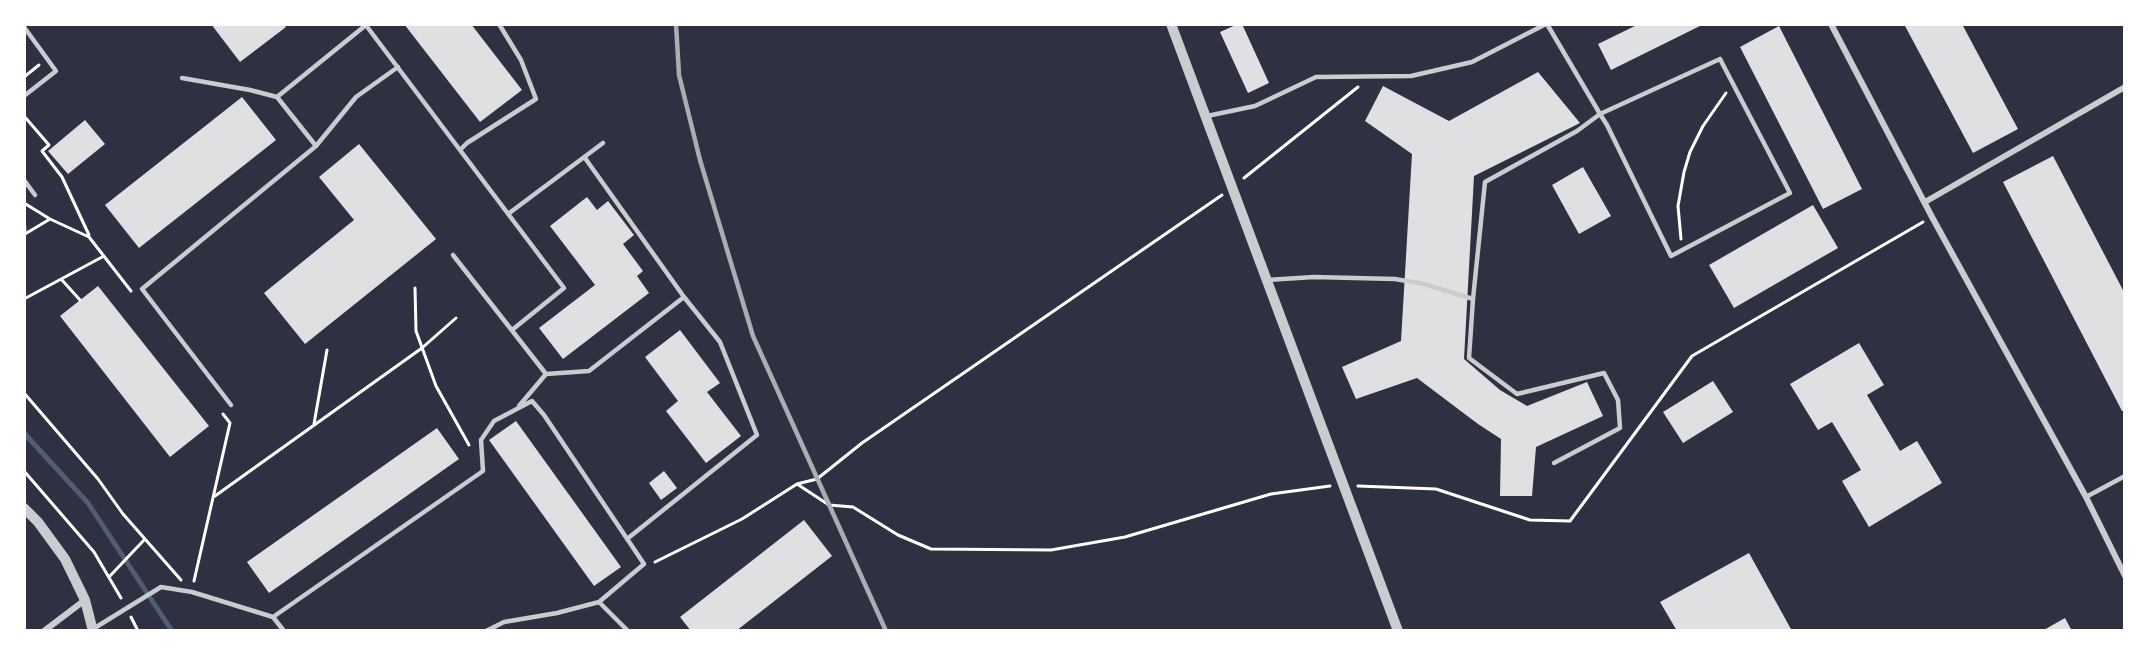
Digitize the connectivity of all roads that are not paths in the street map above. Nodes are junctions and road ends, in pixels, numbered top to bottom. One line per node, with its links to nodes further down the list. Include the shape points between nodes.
1 (499, 24): 16 (lane, via 521,60 536,99)
2 (1171, 24): 13 (street)
3 (1546, 24): 12 (lane); 13 (lane, via 1472,62 1411,76 1316,77 1255,106)
4 (1832, 24): 20 (street)
5 (365, 25): 7 (lane); 11 (lane)
6 (24, 27): 10 (lane, via 56,71)
7 (398, 67): 15 (lane, via 356,97); 16 (lane)
8 (182, 78): 11 (lane)
9 (2125, 87): 20 (street)
10 (24, 96)
11 (277, 97): 15 (lane)
12 (1600, 114): 12 (lane, via 1720,59 1790,193 1671,256); 25 (lane, via 1485,182)
13 (1206, 116): 23 (street)
14 (603, 142): 17 (lane)
15 (316, 146): 28 (lane, via 142,289)
16 (460, 150): 21 (lane)
17 (585, 158): 21 (lane); 24 (lane)
18 (24, 180): 19 (lane)
19 (35, 195)
20 (1925, 202): 32 (street)
21 (508, 214): 26 (lane, via 564,288)
22 (453, 255): 26 (lane)
23 (1267, 280): 25 (lane, via 1395,279); 44 (street)
24 (684, 297): 27 (lane, via 589,371); 34 (lane, via 720,342 757,435)
25 (1473, 299): 30 (lane, via 1469,358 1517,394 1604,373 1618,400 1620,428)
26 (512, 330): 27 (lane)
27 (546, 374): 29 (lane)
28 (231, 405)
29 (517, 408): 34 (lane, via 532,401 544,415); 38 (lane, via 494,421 482,440 483,471)
30 (1554, 463)
31 (2125, 476): 32 (lane)
32 (2086, 497): 35 (street)
33 (24, 508): 36 (street, via 65,559)
34 (627, 539): 37 (lane, via 644,564)
35 (2125, 576)
36 (85, 600): 39 (street); 40 (street)
37 (599, 602): 42 (lane, via 504,622); 43 (lane)
38 (273, 617): 40 (lane, via 192,592 161,587); 41 (lane)
39 (44, 631)
40 (92, 631)
41 (284, 631)
42 (486, 631)
43 (628, 631)
44 (1398, 631)

